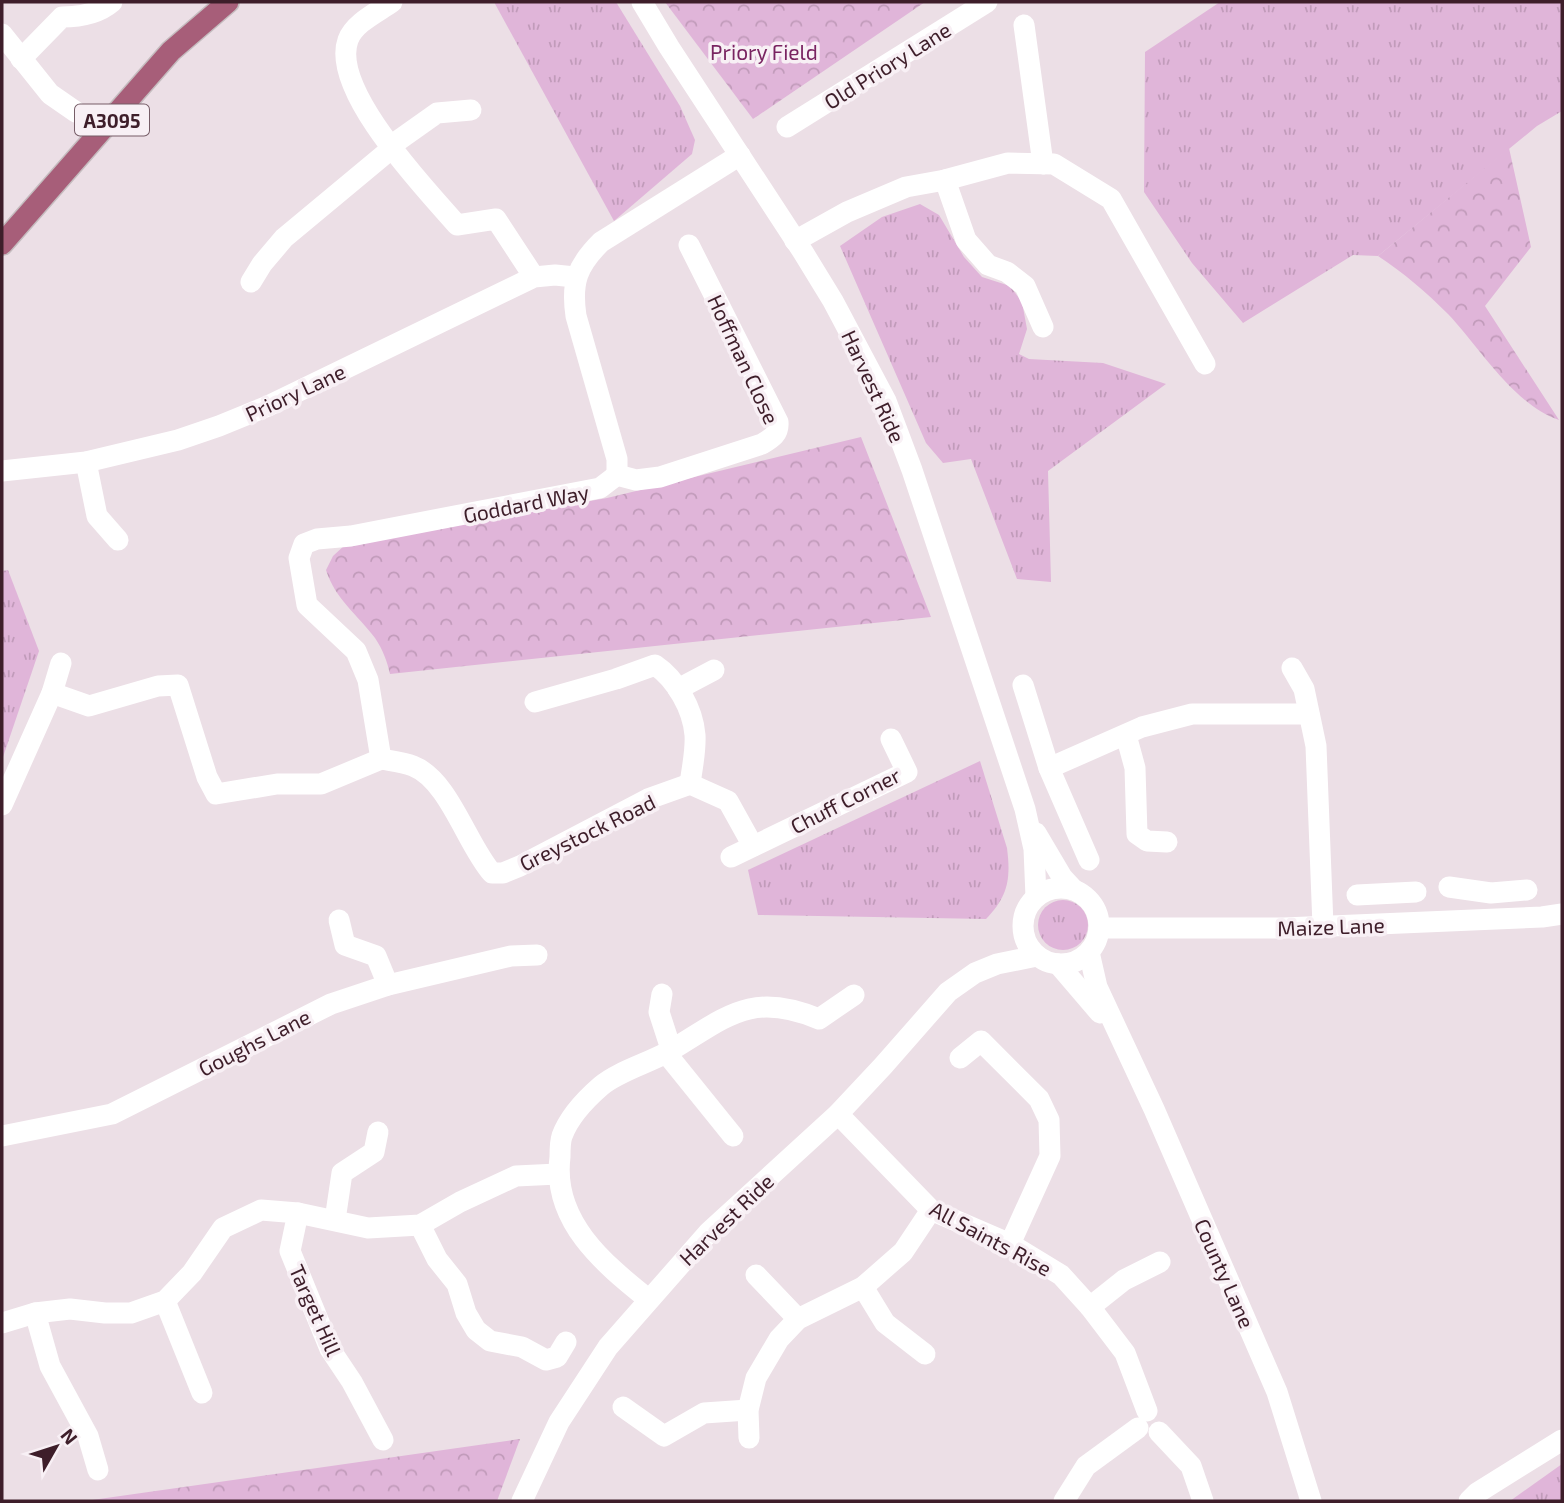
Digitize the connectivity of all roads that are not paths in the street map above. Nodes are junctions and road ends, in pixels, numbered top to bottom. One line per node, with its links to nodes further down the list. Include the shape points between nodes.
1 (112, 2): 8 (street, via 82,17 62,17)
2 (228, 2): 17 (main road, A3095, via 171,51)
3 (393, 2): 12 (street, via 357,27 346,50 348,74)
4 (642, 2): 13 (street, Harvest Ride)
5 (987, 2): 11 (street, Old Priory Lane)
6 (1024, 25): 14 (street)
7 (2, 34): 8 (street)
8 (21, 59): 10 (street, via 50,94)
9 (471, 110): 12 (street, via 437,113)
10 (76, 111)
11 (787, 127)
12 (390, 148): 19 (street, via 457,225 496,219); 21 (street, via 284,238)
13 (740, 155): 16 (street, Harvest Ride); 20 (street, via 601,242)
14 (1043, 164): 15 (street, via 1008,163); 23 (street, via 1054,164 1111,199)
15 (945, 180): 16 (street, via 906,187); 22 (street, via 965,240 988,265 1025,286)
16 (795, 240): 42 (street, Harvest Ride, via 886,401)
17 (2, 244)
18 (689, 245): 26 (street, Hoffman Close, via 778,430 762,444 660,477 636,480)
19 (534, 277): 20 (street, Priory Lane); 24 (street, Priory Lane, via 268,406 178,440)
20 (575, 278): 26 (street, Goddard Way, via 576,316 617,459)
21 (251, 282)
22 (1044, 327)
23 (1205, 364)
24 (86, 462): 25 (street, Priory Lane); 27 (street, via 97,516)
25 (2, 471)
26 (617, 475): 38 (street, Goddard Way, via 600,488 303,544 299,558 307,604 356,651 368,680)
27 (118, 540)
28 (61, 663): 33 (street)
29 (1292, 668): 35 (street, via 1304,689)
30 (714, 670): 32 (street)
31 (1023, 685): 39 (street)
32 (678, 689): 34 (street, via 655,665); 40 (street, via 695,737)
33 (52, 693): 38 (street, via 89,706 158,686 178,685 216,794 277,784 321,784); 41 (street)
34 (535, 702)
35 (1309, 714): 36 (street, via 1192,714); 59 (street, via 1316,746)
36 (1126, 734): 39 (street); 43 (street, via 1135,768 1137,834 1147,841)
37 (891, 739): 44 (street, Chuff Corner, via 907,772)
38 (381, 759): 40 (street, Greystock Road, via 414,766 432,779 492,873 520,866 648,799)
39 (1049, 768): 46 (street)
40 (690, 784): 44 (street, via 728,802)
41 (2, 805)
42 (1025, 809): 48 (street, Harvest Ride, via 1042,846); 54 (street, Harvest Ride, via 1034,849)
43 (1167, 842)
44 (753, 846): 45 (street)
45 (731, 856)
46 (1088, 860)
47 (1449, 887): 51 (street)
48 (1074, 890): 54 (street, via 1048,890); 61 (street, via 1094,906)
49 (1527, 890): 51 (street)
50 (1416, 892): 53 (street)
51 (1491, 893): 56 (street)
52 (1357, 895): 53 (street)
53 (1391, 895): 58 (street)
54 (1036, 897): 60 (street, via 1025,912)
55 (1562, 914): 56 (street, Maize Lane)
56 (1491, 919): 58 (street, Maize Lane)
57 (339, 920): 67 (street, via 345,945 376,956)
58 (1392, 923): 59 (street, Maize Lane)
59 (1323, 926): 61 (street, Maize Lane)
60 (1023, 928): 64 (street, via 1026,943); 66 (street, Harvest Ride)
61 (1099, 928): 62 (street)
62 (1089, 951): 65 (street, via 1075,961); 70 (street, County Lane, via 1097,987)
63 (537, 955): 67 (street, Goughs Lane, via 513,965)
64 (1037, 956): 65 (street); 66 (street, Harvest Ride)
65 (1058, 964): 70 (street, County Lane)
66 (975, 973): 73 (street, Harvest Ride, via 936,1004)
67 (388, 985): 75 (street, Goughs Lane, via 331,1004 112,1114)
68 (662, 994): 71 (street, via 659,1012)
69 (854, 995): 71 (street, via 819,1018 781,1006 744,1008)
70 (1125, 1049): 105 (street, County Lane, via 1277,1392)
71 (669, 1051): 76 (street); 77 (street, via 604,1083 582,1104 562,1136)
72 (960, 1058): 82 (street, via 981,1041 1039,1099 1049,1120 1050,1156)
73 (838, 1114): 78 (street, All Saints Rise); 86 (street, Harvest Ride, via 709,1232)
74 (378, 1132): 80 (street, via 374,1152 342,1173)
75 (2, 1136)
76 (733, 1136)
77 (558, 1174): 81 (street, via 516,1176); 86 (street, via 564,1205 580,1234 610,1268)
78 (931, 1210): 82 (street, All Saints Rise); 85 (street, via 903,1252)
79 (298, 1213): 80 (street); 87 (street, via 261,1210 223,1228 192,1273); 99 (street, Target Hill, via 290,1251 330,1349)
80 (335, 1220): 81 (street, via 368,1228)
81 (420, 1225): 92 (street, via 437,1259 457,1284 475,1330 490,1341 522,1347 546,1360 557,1357)
82 (1010, 1244): 88 (street, All Saints Rise, via 1061,1275)
83 (1160, 1262): 88 (street, via 1124,1280)
84 (756, 1275): 90 (street)
85 (863, 1287): 90 (street); 93 (street, via 885,1323)
86 (648, 1299): 102 (street, Harvest Ride, via 608,1348 559,1422)
87 (165, 1301): 89 (street, via 131,1313 70,1309); 94 (street)
88 (1090, 1307): 97 (street, All Saints Rise, via 1125,1353)
89 (35, 1313): 91 (street); 101 (street, via 50,1366 88,1436)
90 (798, 1319): 96 (street, via 779,1339 756,1378)
91 (2, 1324)
92 (566, 1342)
93 (925, 1353)
94 (202, 1393)
95 (623, 1407): 96 (street, via 664,1436 704,1413)
96 (748, 1410): 98 (street)
97 (1148, 1424): 103 (street, via 1086,1466); 104 (street, via 1191,1466)
98 (749, 1438)
99 (383, 1440)
100 (1562, 1440): 106 (street)
101 (98, 1471)
102 (522, 1501)
103 (1064, 1501)
104 (1203, 1501)
105 (1311, 1501)
106 (1469, 1501)

